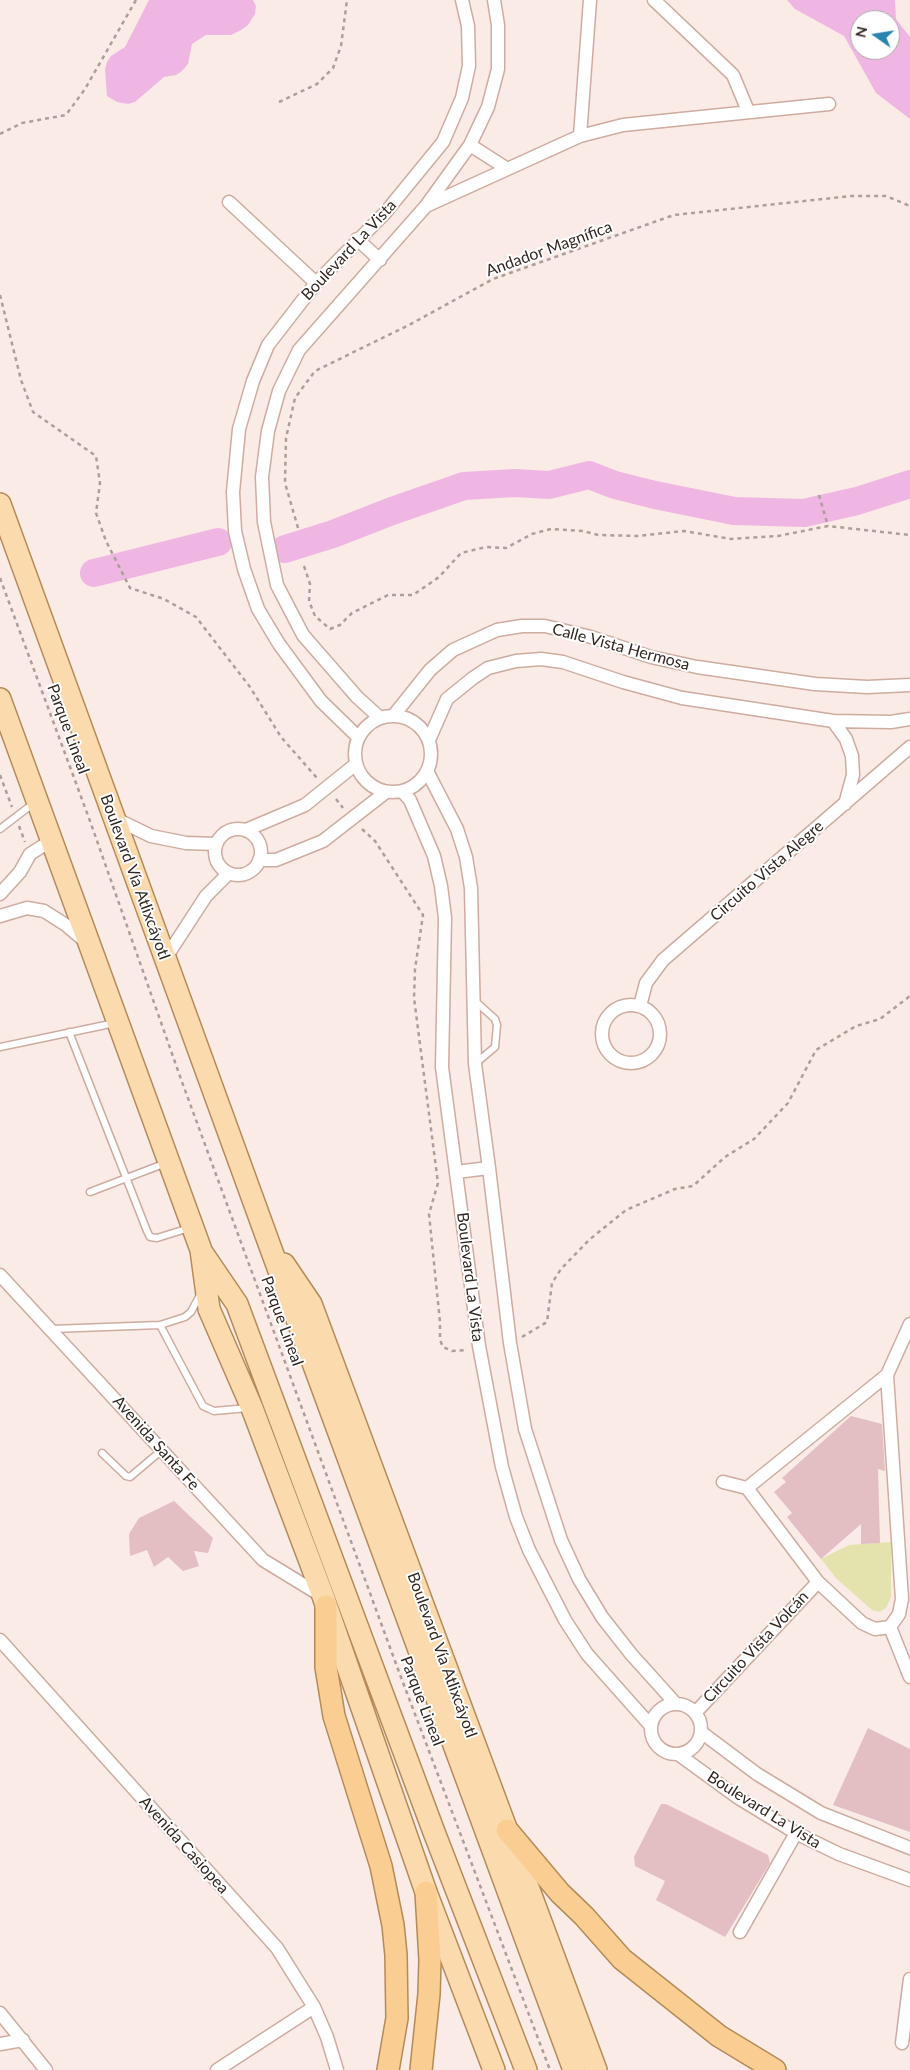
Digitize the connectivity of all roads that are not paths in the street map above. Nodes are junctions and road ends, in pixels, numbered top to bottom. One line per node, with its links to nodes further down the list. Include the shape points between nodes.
1 (462, 0): 12 (street, Boulevard La Vista, via 468,26 469,66 462,98 443,142 385,213)
2 (494, 0): 8 (street, Boulevard La Vista, via 498,25 498,69 488,107)
3 (590, 0): 7 (street)
4 (654, 0): 6 (street, via 733,75)
5 (829, 104): 6 (street)
6 (748, 111): 7 (street, via 623,125)
7 (580, 136): 9 (street)
8 (470, 145): 9 (street); 11 (street, Boulevard La Vista)
9 (506, 168): 11 (street)
10 (230, 202): 14 (street)
11 (426, 206): 13 (street, Boulevard La Vista)
12 (357, 239): 13 (street); 14 (street, Boulevard La Vista)
13 (380, 260): 19 (street, Boulevard La Vista, via 299,350 279,391 268,431 262,477 264,522 277,585 303,635 357,697)
14 (316, 283): 22 (street, Boulevard La Vista, via 268,345 253,381 239,429 233,492 235,531 258,609 321,701)
15 (0, 504): 31 (main road, Boulevard Vía Atlixcáyotl)
16 (910, 685): 18 (street, Calle Vista Hermosa, via 815,684 706,668 651,657 545,626 522,626 497,630 453,650 430,670)
17 (2, 711): 29 (main road)
18 (394, 715): 19 (street); 23 (street, via 409,718 421,727)
19 (379, 717): 22 (street)
20 (910, 720): 21 (street, Calle Vista Hermosa)
21 (833, 722): 23 (street, Calle Vista Hermosa, via 682,698 563,662 541,659 488,668 472,678 447,699); 30 (street, via 846,739 852,756 853,775)
22 (358, 737): 25 (street)
23 (429, 740): 26 (street, via 431,756)
24 (910, 747): 30 (street, Circuito Vista Alegre)
25 (356, 764): 28 (street, via 362,777 373,787); 33 (street, via 305,805)
26 (427, 771): 27 (street, via 417,784); 42 (street, Boulevard La Vista, via 457,829 466,857 471,888)
27 (402, 791): 28 (street); 50 (street, Boulevard La Vista, via 410,800 434,856 442,886 442,1066)
28 (386, 792): 36 (street, via 324,841 276,860)
29 (37, 801): 32 (lane); 34 (main road)
30 (845, 804): 43 (street, Circuito Vista Alegre, via 663,960 646,984)
31 (114, 818): 35 (street, via 150,836); 41 (main road, Boulevard Vía Atlixcáyotl)
32 (0, 828)
33 (246, 830): 35 (street, via 228,831); 36 (street, via 258,842)
34 (52, 840): 38 (street, via 30,854 20,872); 40 (main road)
35 (216, 844): 37 (street, via 217,861)
36 (259, 860): 37 (street, via 247,872)
37 (229, 873): 41 (street, via 206,896)
38 (0, 894)
39 (0, 916): 40 (street, via 28,908 44,911)
40 (90, 946): 44 (main road)
41 (165, 958): 54 (main road, Boulevard Vía Atlixcáyotl)
42 (474, 1000): 47 (street, Boulevard La Vista); 47 (lane, via 495,1019 497,1025 495,1047)
43 (640, 1006): 43 (street, via 626,1005 612,1011 604,1022 601,1036 605,1050 615,1060 629,1064 643,1061 654,1053 660,1039 659,1025 652,1013)
44 (119, 1023): 45 (lane); 48 (main road)
45 (69, 1032): 46 (lane); 51 (lane)
46 (0, 1047)
47 (475, 1064): 49 (street, Boulevard La Vista)
48 (170, 1162): 51 (lane); 53 (main road)
49 (490, 1168): 50 (street); 72 (street, Boulevard La Vista, via 517,1390 525,1429 561,1540 602,1617)
50 (456, 1172): 74 (street, Boulevard La Vista, via 479,1346 502,1468 516,1517 564,1620 587,1654)
51 (127, 1179): 52 (lane); 53 (lane, via 150,1236 157,1238)
52 (90, 1192)
53 (192, 1227): 55 (main road)
54 (271, 1249): 77 (main road, Boulevard Vía Atlixcáyotl, via 292,1273 311,1304); 96 (main road, Boulevard Vía Atlixcáyotl)
55 (201, 1250): 57 (main road); 95 (main road, via 236,1304)
56 (0, 1275): 60 (street, Avenida Santa Fe)
57 (206, 1286): 59 (lane, via 191,1312); 62 (main road, via 209,1309)
58 (910, 1324): 61 (street)
59 (160, 1325): 60 (lane); 62 (lane, via 203,1406 214,1412)
60 (52, 1329): 63 (street, Avenida Santa Fe)
61 (887, 1376): 66 (street); 69 (street, via 902,1599 899,1614)
62 (252, 1408): 68 (main road)
63 (162, 1450): 64 (lane, via 130,1477); 68 (street, Avenida Santa Fe, via 263,1560)
64 (102, 1453)
65 (722, 1482): 66 (street)
66 (747, 1488): 67 (street, Circuito Vista Volcán)
67 (818, 1582): 69 (street, Circuito Vista Volcán, via 862,1623 876,1628); 73 (street, Circuito Vista Volcán)
68 (324, 1601): 81 (main road); 92 (highway, via 326,1667 334,1716 381,1866 393,1925 397,2018)
69 (890, 1627): 71 (street)
70 (0, 1640): 84 (street, Avenida Casiopea, via 266,1936 291,1968)
71 (910, 1677)
72 (676, 1704): 73 (street, via 688,1706); 74 (street, via 664,1707 655,1715)
73 (695, 1713): 75 (street)
74 (651, 1726): 76 (street, via 658,1747)
75 (701, 1732): 76 (street, via 689,1751); 79 (street, Boulevard La Vista, via 757,1774 821,1813)
76 (678, 1754): 78 (street, Boulevard La Vista, via 737,1797)
77 (507, 1830): 97 (main road, Boulevard Vía Atlixcáyotl); 98 (highway, via 622,1959 707,2027)
78 (796, 1833): 80 (street, Boulevard La Vista, via 838,1854); 82 (street)
79 (910, 1848)
80 (910, 1880)
81 (426, 1892): 93 (highway, via 430,1960); 94 (main road)
82 (740, 1932)
83 (910, 1979): 87 (street)
84 (314, 2007): 90 (street); 91 (street, Avenida Casiopea)
85 (0, 2013): 86 (street)
86 (23, 2040): 88 (street); 89 (street)
87 (902, 2043)
88 (0, 2044)
89 (46, 2070)
90 (217, 2070)
91 (337, 2070)
92 (388, 2070)
93 (421, 2070)
94 (494, 2070)
95 (526, 2070)
96 (574, 2070)
97 (596, 2070)
98 (775, 2070)

